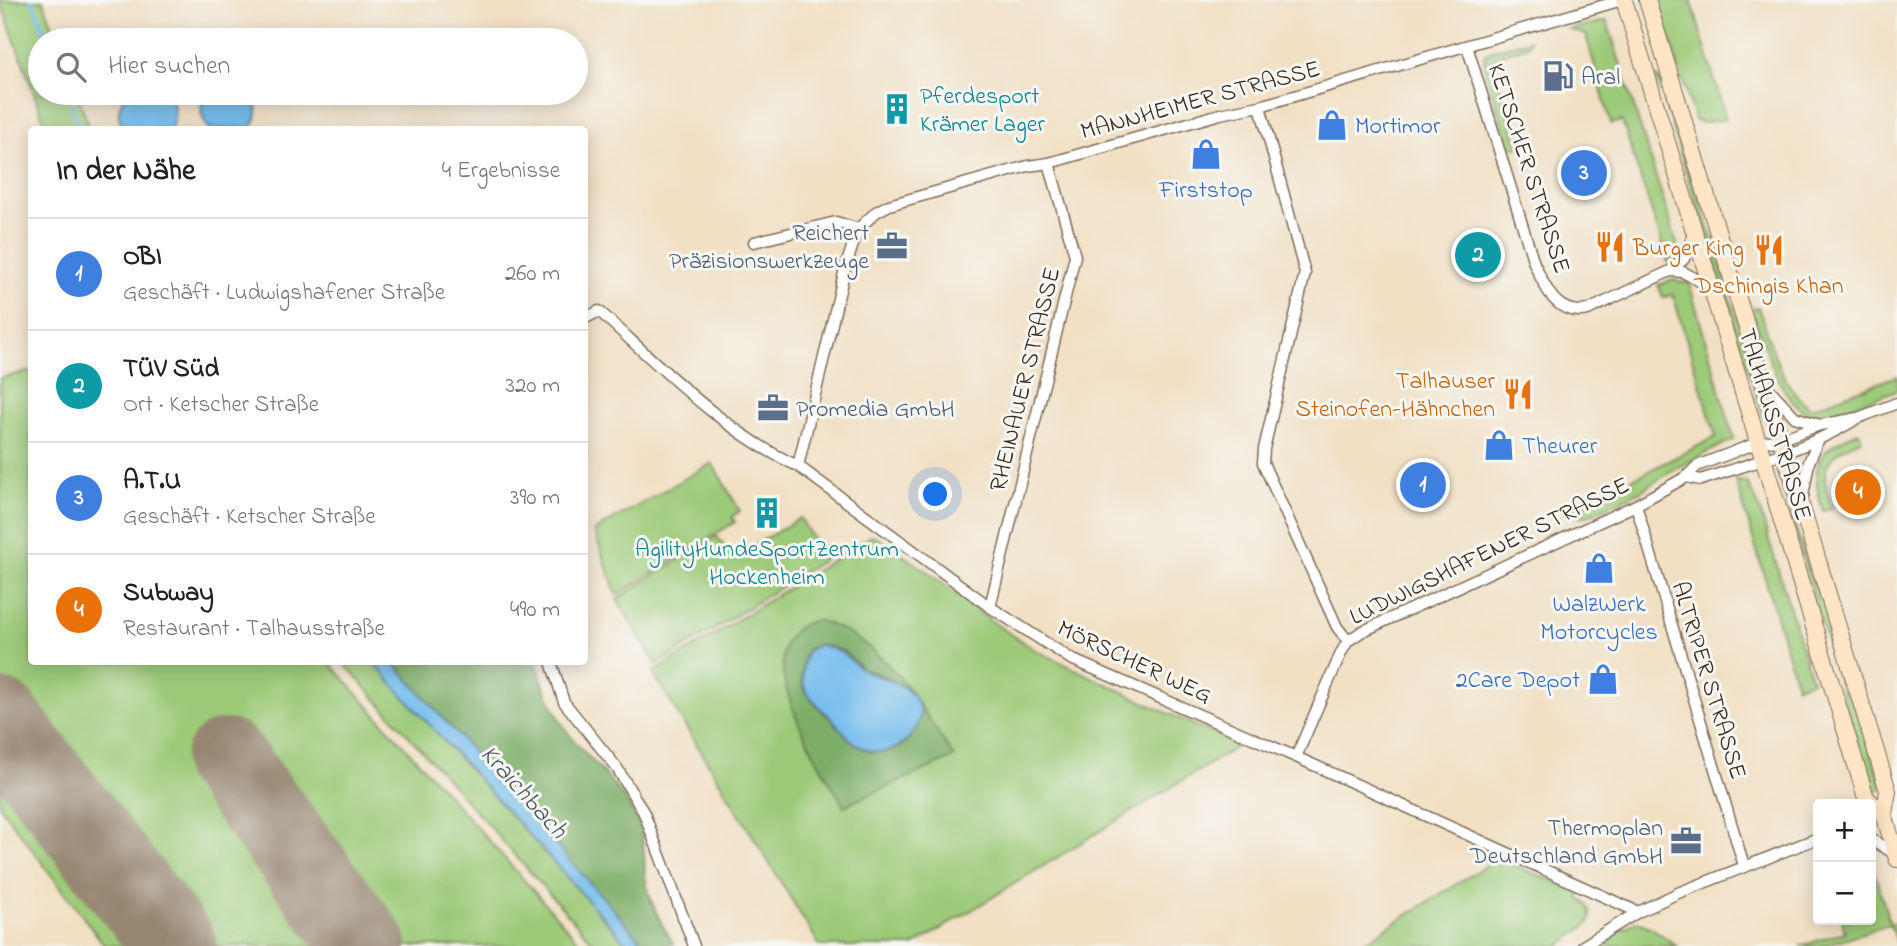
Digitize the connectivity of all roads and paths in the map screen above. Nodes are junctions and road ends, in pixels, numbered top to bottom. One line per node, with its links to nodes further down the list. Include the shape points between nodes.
1 (1623, 0): 3 (street, MANNHEIMER STRASSE); 7 (main road, TALHAUSSTRASSE)
2 (1647, 0): 12 (main road, TALHAUSSTRASSE)
3 (1467, 46): 4 (street, MANNHEIMER STRASSE); 9 (street, KETSCHER STRASSE, via 1534,262 1559,305 1579,312 1588,310)
4 (1260, 106): 5 (street, MANNHEIMER STRASSE); 24 (street, via 1305,273 1263,463 1337,628)
5 (1049, 163): 6 (street, MANNHEIMER STRASSE, via 889,205); 23 (street, RHEINAUER STRASSE, via 1075,256)
6 (858, 229): 8 (street, via 836,222); 19 (street)
7 (1694, 233): 9 (street, KETSCHER STRASSE, via 1684,259); 10 (main road, TALHAUSSTRASSE)
8 (754, 242)
9 (1670, 271): 10 (street, via 1683,272)
10 (1711, 287): 18 (main road, TALHAUSSTRASSE)
11 (588, 317): 19 (street, MÖRSCHER WEG, via 598,311 735,431)
12 (1764, 383): 15 (street, via 1795,417); 17 (main road, TALHAUSSTRASSE)
13 (1897, 403): 14 (street)
14 (1858, 418): 15 (street); 16 (street)
15 (1820, 425): 17 (street)
16 (1818, 441): 17 (street); 22 (street)
17 (1783, 445): 18 (street); 18 (street); 22 (main road, TALHAUSSTRASSE)
18 (1760, 451): 20 (street, LUDWIGSHAFENER STRASSE, via 1697,466); 20 (street, LUDWIGSHAFENER STRASSE, via 1701,480); 27 (main road, TALHAUSSTRASSE, via 1867,798)
19 (798, 466): 23 (street, MÖRSCHER WEG)
20 (1686, 477): 21 (street, LUDWIGSHAFENER STRASSE)
21 (1636, 505): 24 (street, LUDWIGSHAFENER STRASSE); 31 (street, ALTRIPER STRASSE)
22 (1801, 506): 27 (main road, TALHAUSSTRASSE, via 1888,791)
23 (990, 607): 26 (street, MÖRSCHER WEG, via 1071,659)
24 (1348, 641): 26 (street, LUDWIGSHAFENER STRASSE)
25 (552, 665): 33 (street, via 564,702 617,768 644,813)
26 (1296, 757): 32 (street, MÖRSCHER WEG)
27 (1877, 816): 30 (main road, TALHAUSSTRASSE)
28 (1813, 840): 31 (street)
29 (1876, 843): 30 (street)
30 (1896, 857)
31 (1744, 866): 32 (street)
32 (1638, 912): 34 (street)
33 (694, 946)
34 (1583, 946)

